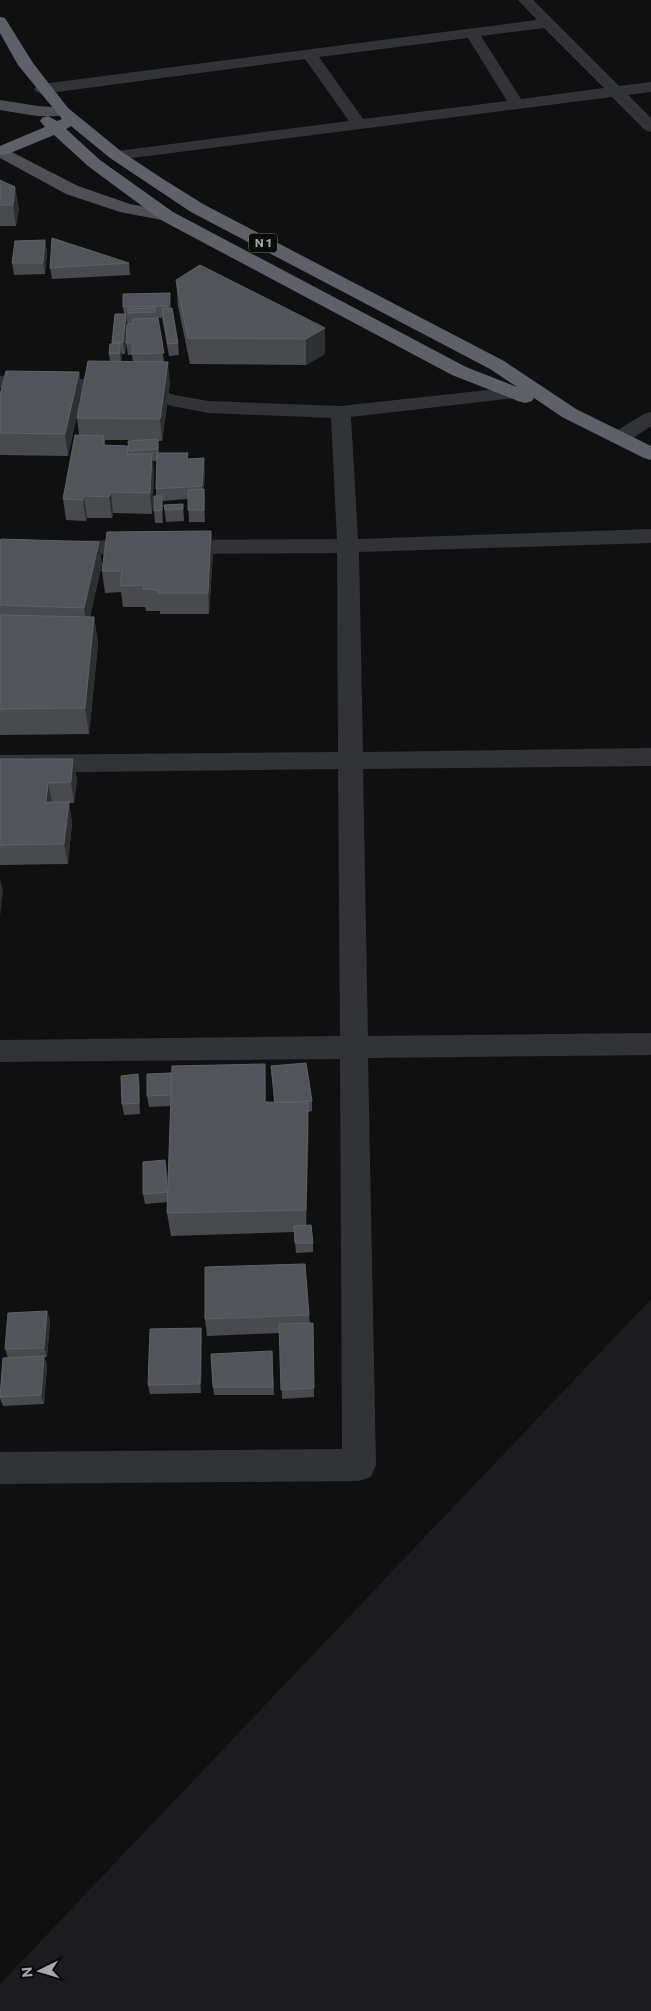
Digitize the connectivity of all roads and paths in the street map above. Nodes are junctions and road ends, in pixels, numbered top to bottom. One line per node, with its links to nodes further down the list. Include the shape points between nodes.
1 (525, 0): 3 (street)
2 (0, 21): 7 (highway, N 1)
3 (548, 23): 4 (street); 9 (street)
4 (472, 33): 5 (street); 10 (street)
5 (310, 54): 7 (street); 14 (street)
6 (651, 87): 9 (street)
7 (42, 89): 13 (highway, N 1)
8 (24, 91): 12 (highway, N 1)
9 (616, 92): 10 (street); 15 (street)
10 (518, 104): 14 (street)
11 (0, 105): 12 (main road)
12 (38, 111): 13 (main road); 16 (highway, N 1)
13 (66, 116): 16 (highway); 18 (highway, N 1)
14 (359, 124): 18 (street)
15 (651, 127)
16 (54, 128): 17 (highway); 19 (highway, N 1, via 94,163)
17 (1, 151): 19 (main road, via 72,190 126,208)
18 (116, 155): 21 (highway, N 1, via 197,208 497,365)
19 (167, 216): 21 (highway, N 1, via 459,372)
20 (0, 382): 22 (street, via 108,386 208,408)
21 (526, 393): 22 (street); 24 (highway, N 1)
22 (341, 412): 27 (street)
23 (651, 418): 24 (street)
24 (618, 438): 25 (highway, N 1)
25 (651, 454)
26 (651, 536): 27 (street)
27 (348, 546): 28 (street); 30 (street)
28 (0, 548)
29 (651, 757): 30 (street)
30 (350, 760): 31 (street); 33 (street)
31 (0, 764)
32 (651, 1044): 33 (street)
33 (353, 1047): 34 (street); 35 (street, via 359,1465)
34 (0, 1051)
35 (0, 1468)

